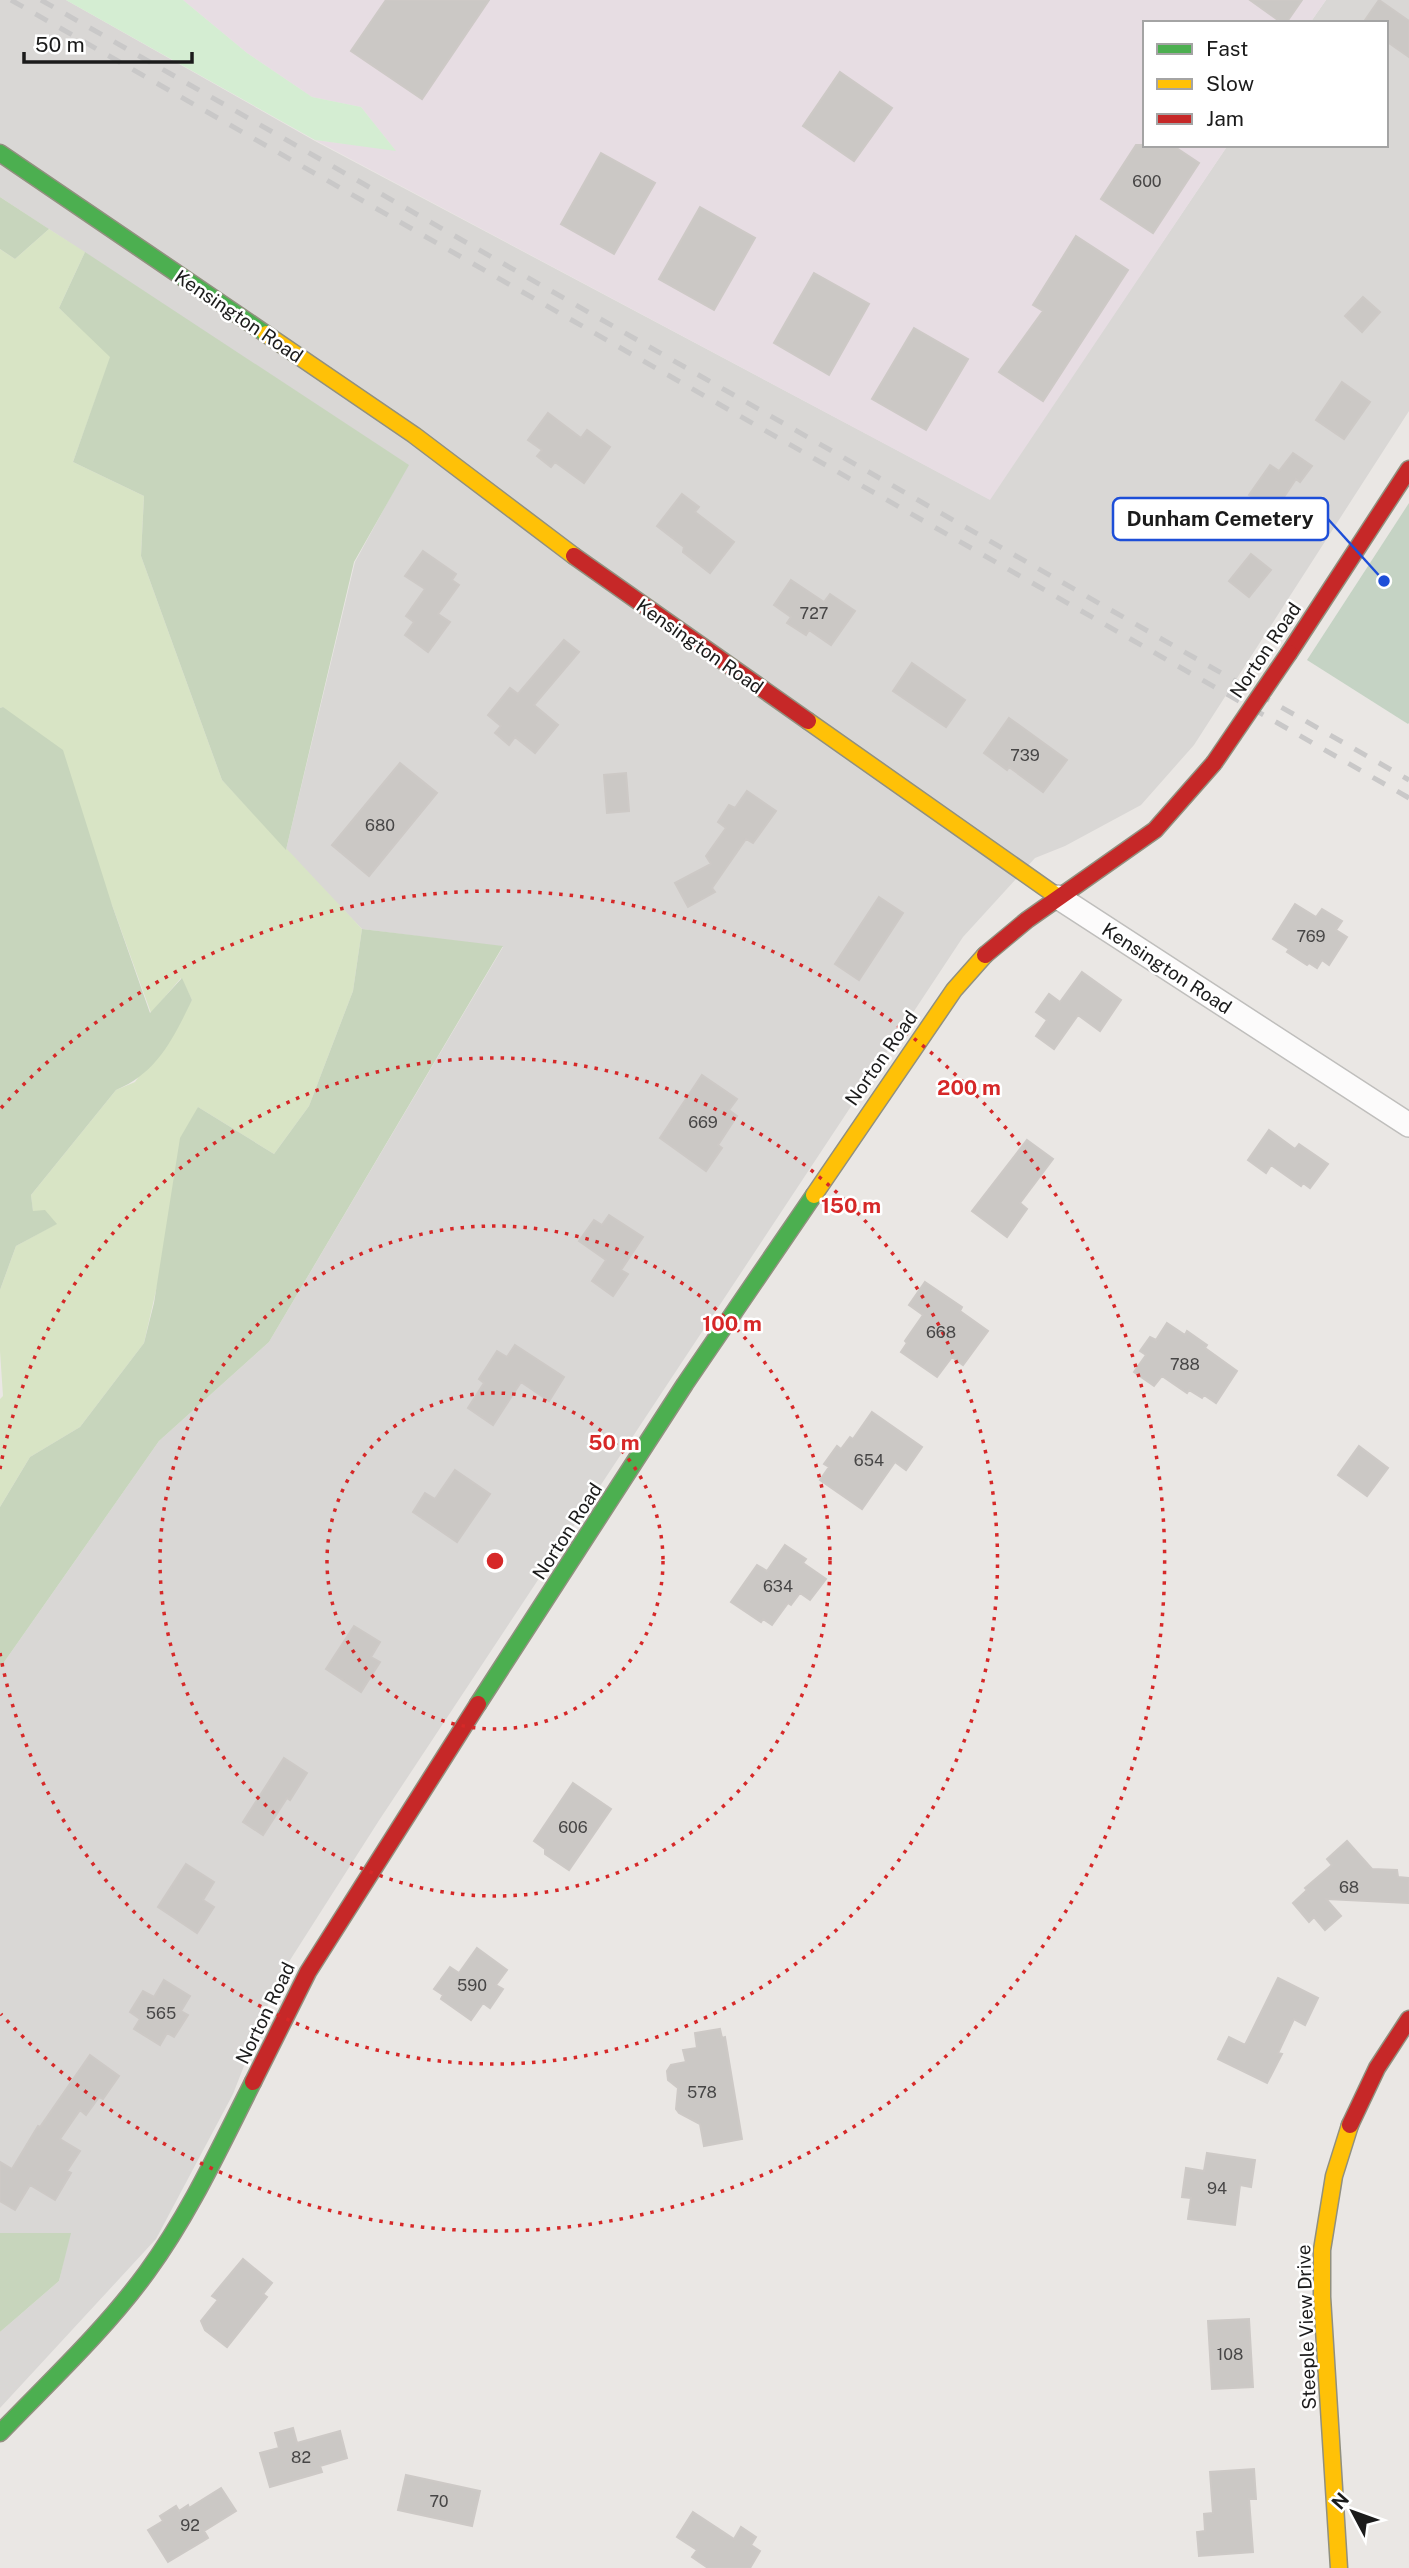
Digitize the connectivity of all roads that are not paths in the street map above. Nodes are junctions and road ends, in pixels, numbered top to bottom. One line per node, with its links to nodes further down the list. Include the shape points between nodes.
1 (0, 153): 3 (main road, Kensington Road, via 414,435 606,579)
2 (1409, 469): 3 (main road, Norton Road, bridge, via 1214,764 1155,830)
3 (1058, 897): 4 (street, Kensington Road); 6 (main road, Norton Road, via 986,954 954,990 685,1384 346,1909 307,1972 192,2204 147,2272 99,2331)
4 (1409, 1125)
5 (1409, 2019): 7 (main road, Steeple View Drive, via 1367,2086 1348,2133 1331,2186 1323,2235 1322,2290)
6 (0, 2433)
7 (1339, 2568)

